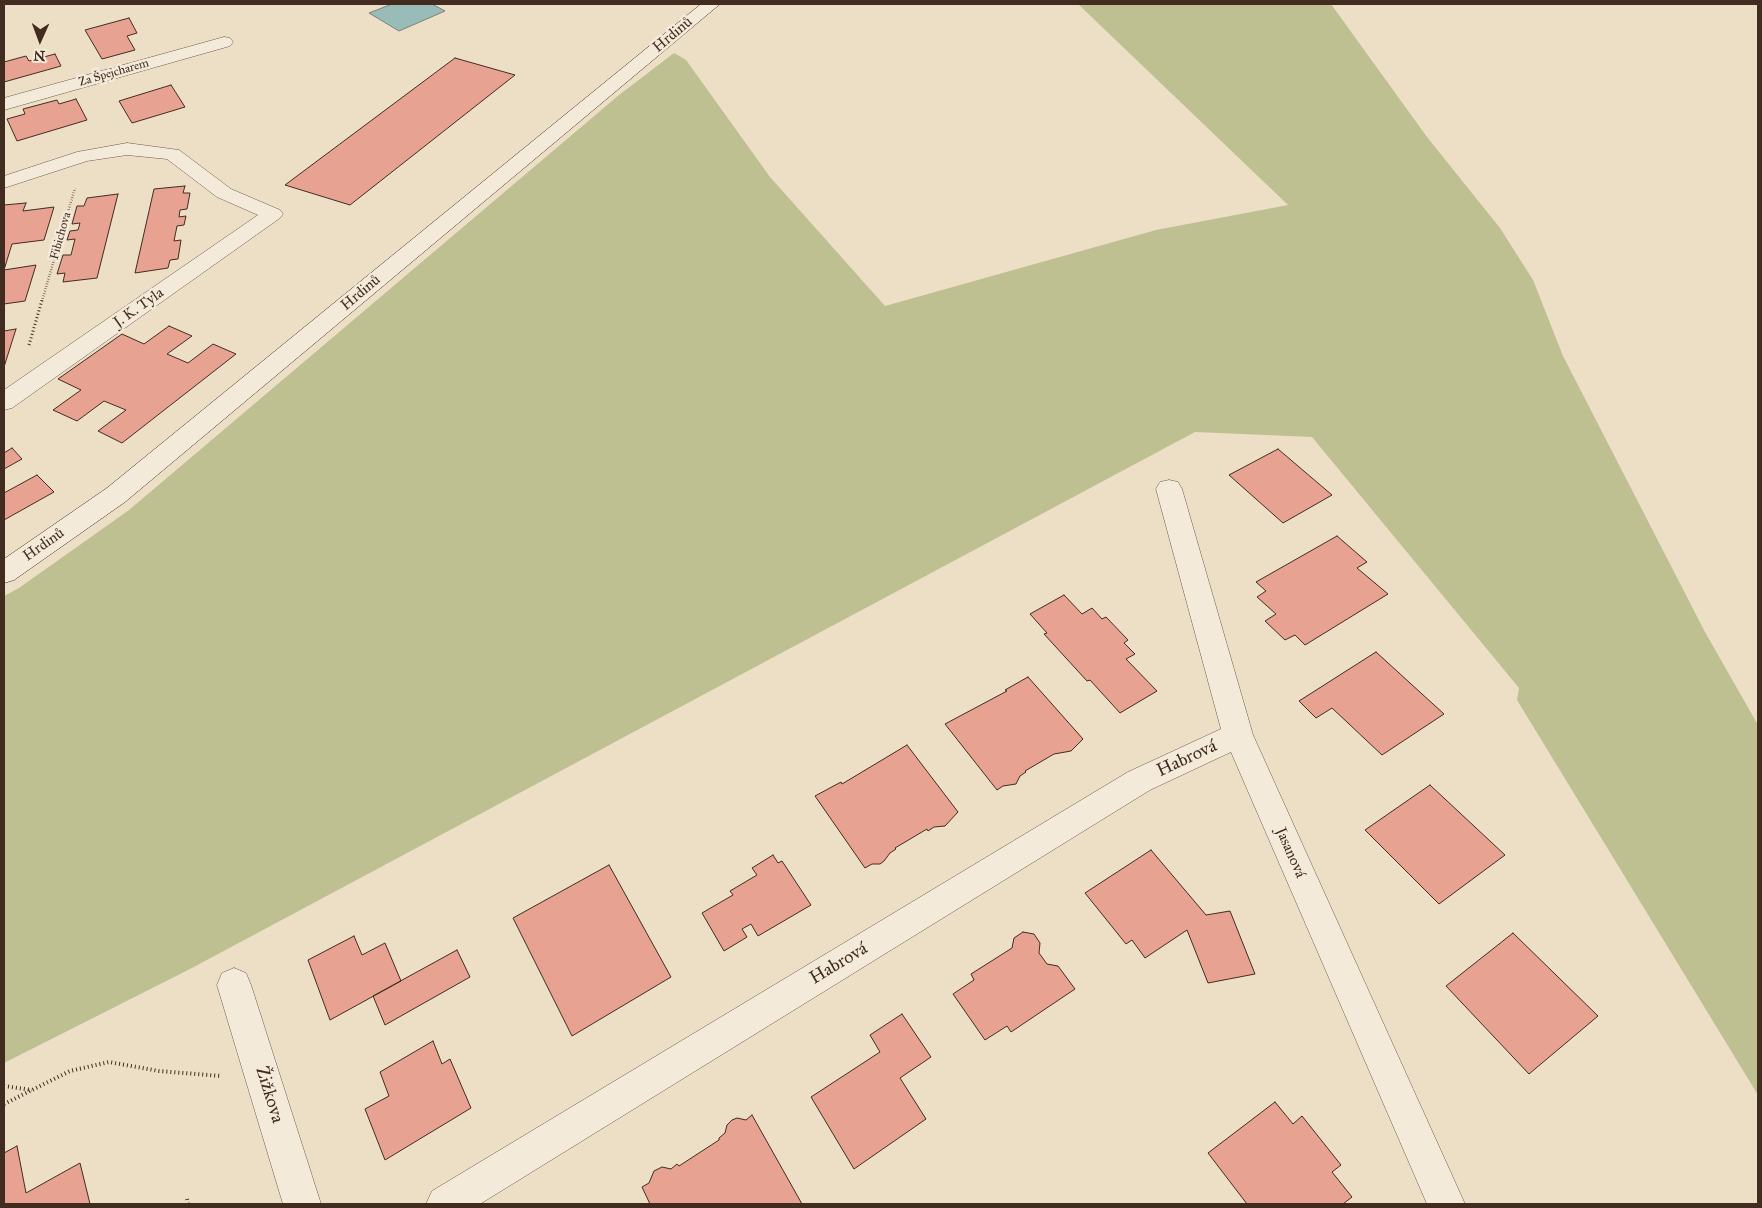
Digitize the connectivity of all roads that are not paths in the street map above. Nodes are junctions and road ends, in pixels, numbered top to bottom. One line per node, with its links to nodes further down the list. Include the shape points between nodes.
1 (711, 4): 7 (street, Hrdinů, via 116,495)
2 (224, 42): 3 (street, Za Špejcharem)
3 (4, 104)
4 (4, 182): 5 (street, J. K. Tyla, via 84,156 127,148 172,154 224,193 273,214)
5 (9, 399)
6 (1169, 489): 8 (street, Jasanová)
7 (4, 573)
8 (1238, 735): 11 (street, Habrová, via 1139,781); 12 (street, Jasanová)
9 (234, 985): 10 (street, Žižkova)
10 (302, 1204)
11 (445, 1204)
12 (1446, 1204)

